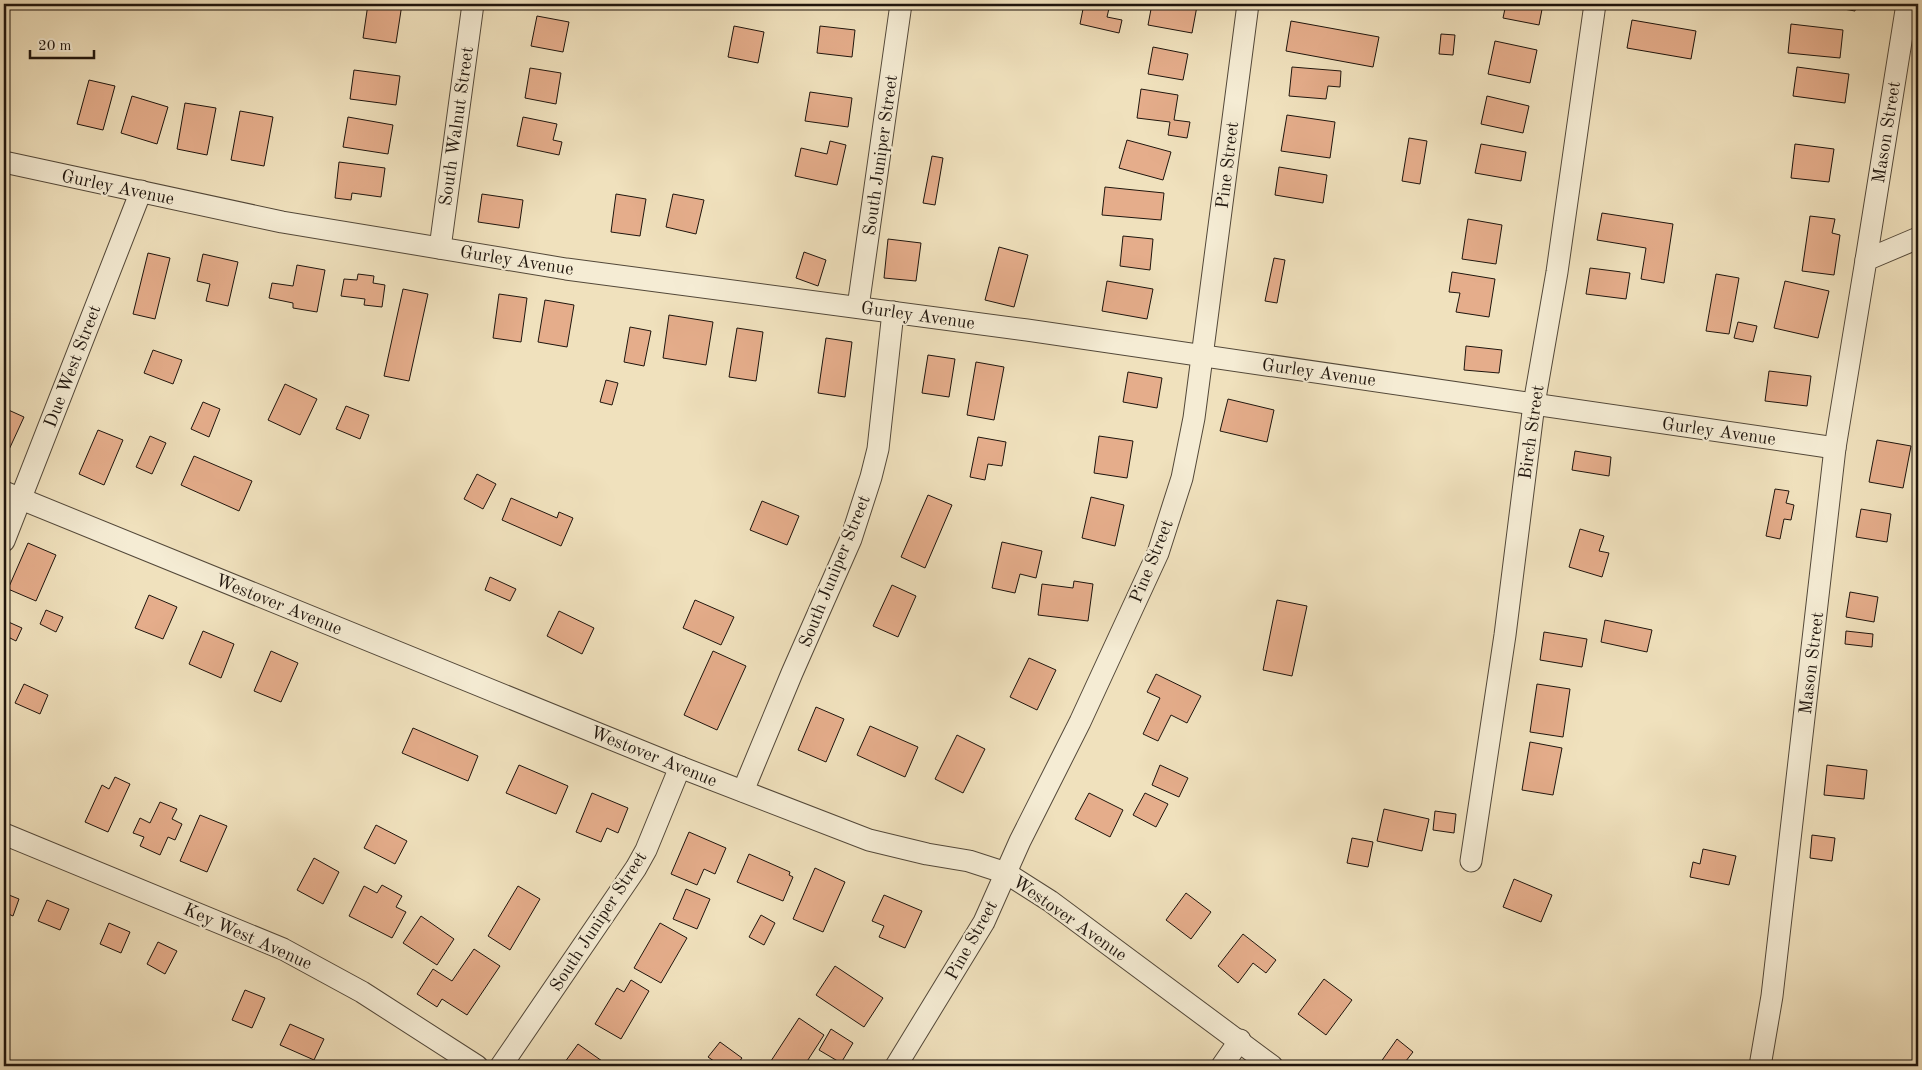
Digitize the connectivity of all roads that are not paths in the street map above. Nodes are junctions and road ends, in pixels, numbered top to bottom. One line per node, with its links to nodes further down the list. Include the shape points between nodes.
1 (473, 4): 9 (street, South Walnut Street)
2 (901, 4): 11 (street, South Juniper Street)
3 (1248, 4): 13 (street, Pine Street)
4 (1595, 4): 14 (street, Birch Street, via 1557,272)
5 (1907, 4): 10 (street, Mason Street)
6 (4, 162): 7 (street, Gurley Avenue)
7 (141, 192): 9 (street, Gurley Avenue, via 282,222); 16 (street, Due West Street)
8 (1918, 238): 10 (street)
9 (440, 248): 11 (street, Gurley Avenue, via 573,270)
10 (1866, 260): 15 (street, Mason Street)
11 (858, 307): 12 (street, Gurley Avenue)
12 (893, 312): 13 (street, Gurley Avenue); 19 (street, South Juniper Street, via 872,477 851,539)
13 (1203, 355): 14 (street, Gurley Avenue); 22 (street, Pine Street, via 1182,478 1158,553)
14 (1534, 404): 15 (street, Gurley Avenue); 21 (street, Birch Street, via 1505,635)
15 (1835, 448): 29 (street, Mason Street, via 1772,996)
16 (12, 496): 17 (street, Due West Street); 18 (street, Westover Avenue)
17 (4, 541)
18 (680, 767): 19 (street, Westover Avenue); 25 (street, South Juniper Street, via 636,868)
19 (743, 791): 22 (street, Westover Avenue, via 869,840 969,861)
20 (4, 834): 24 (street, Key West Avenue, via 283,948 362,992)
21 (1471, 861)
22 (1006, 873): 23 (street, Westover Avenue, via 1050,901); 26 (street, Pine Street, via 984,922)
23 (1240, 1040): 27 (street); 28 (street, Westover Avenue)
24 (477, 1066)
25 (501, 1066)
26 (896, 1066)
27 (1222, 1066)
28 (1272, 1066)
29 (1760, 1066)

